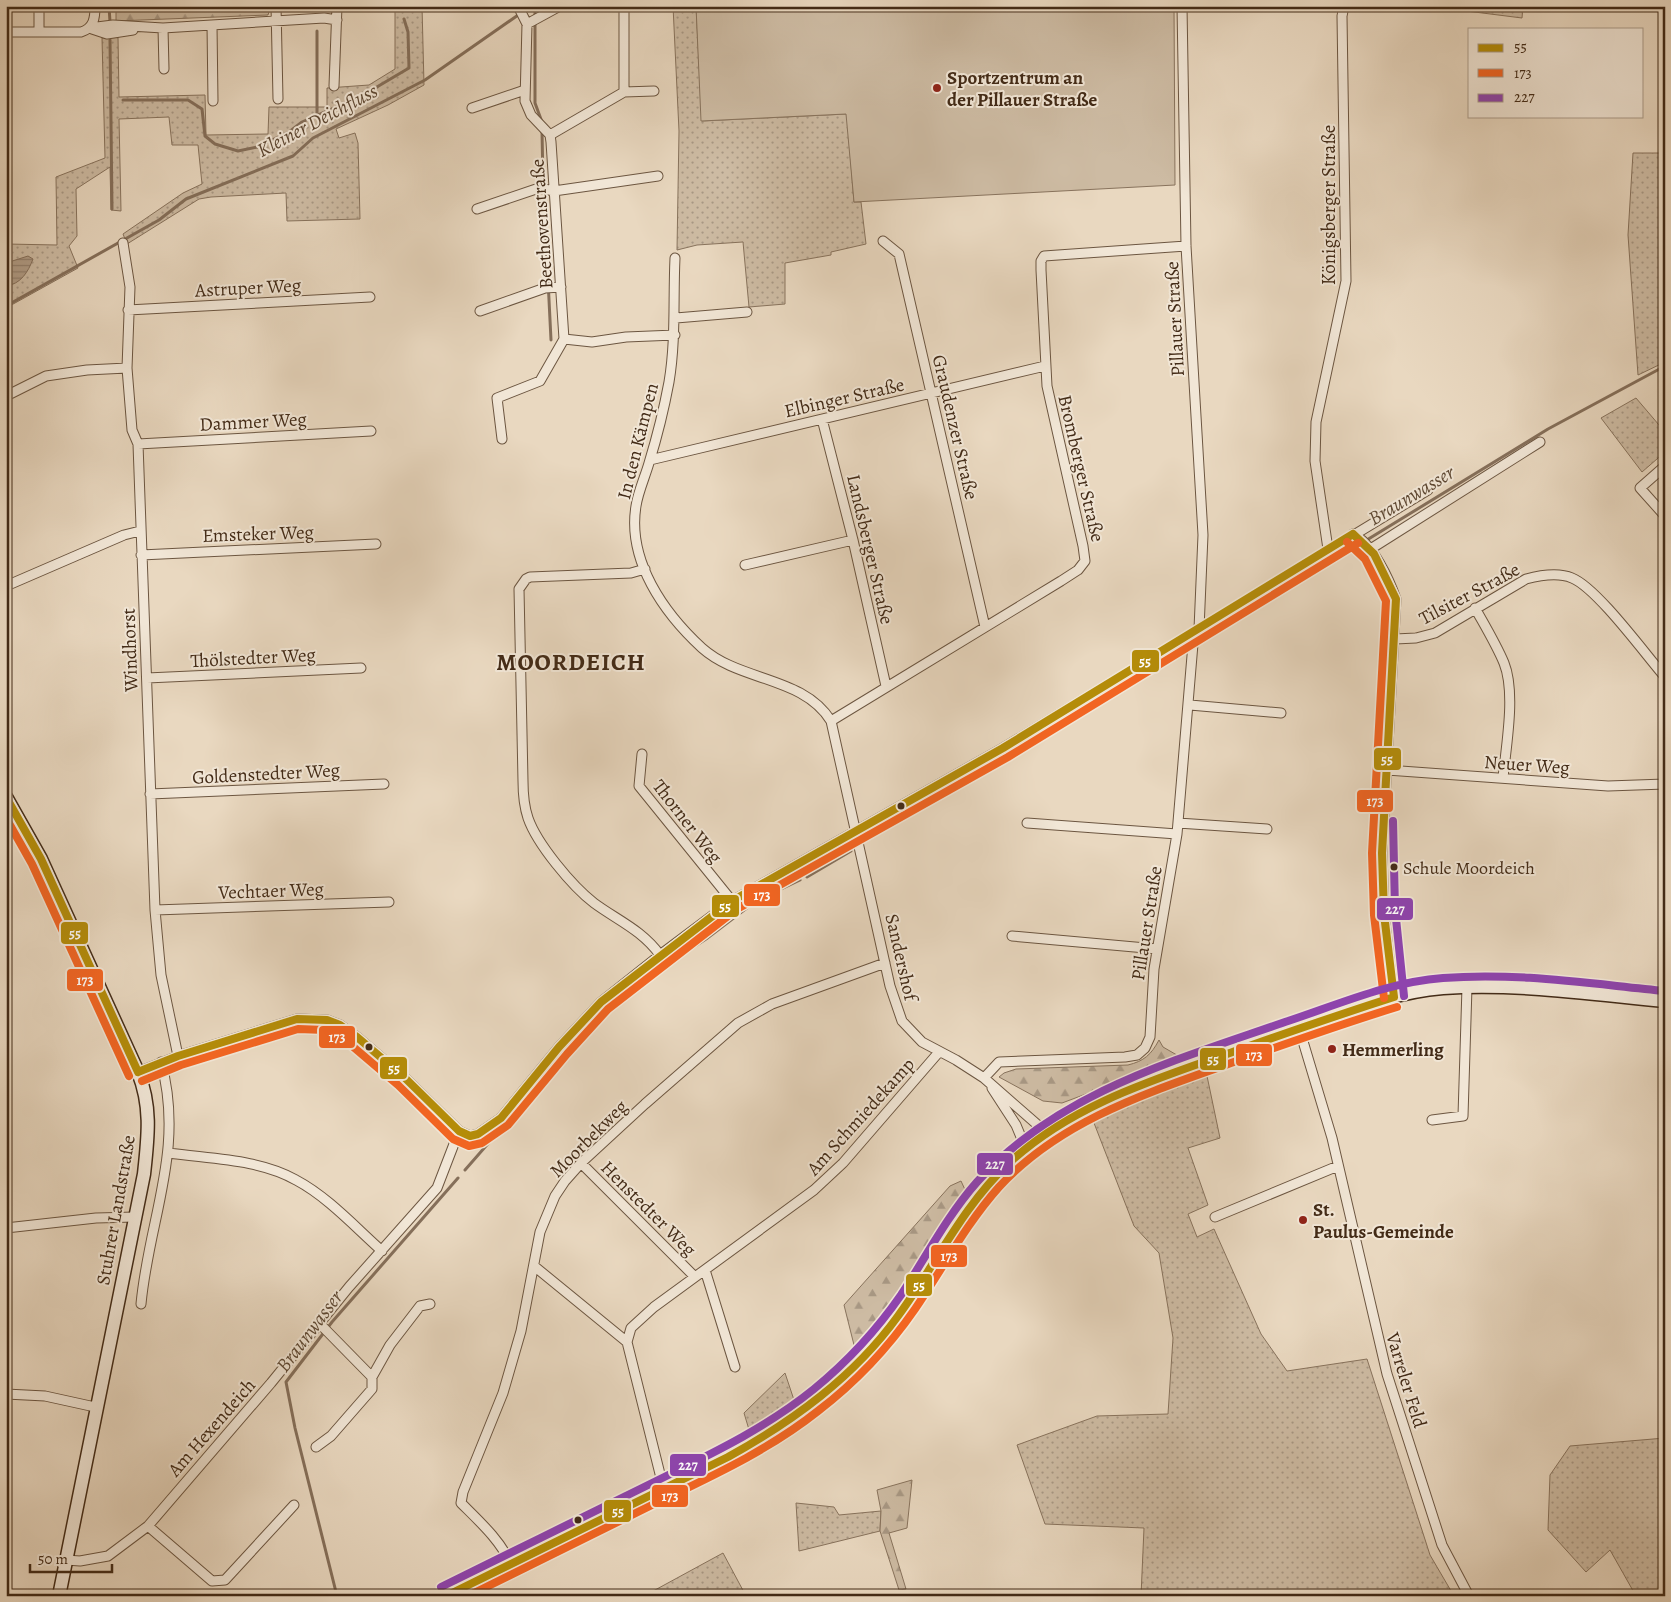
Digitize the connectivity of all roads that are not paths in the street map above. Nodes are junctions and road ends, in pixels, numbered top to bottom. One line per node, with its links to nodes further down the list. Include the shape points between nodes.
1 (39, 6): 17 (street)
2 (95, 6): 14 (street, via 95,18)
3 (276, 6): 12 (street)
4 (337, 6): 10 (street)
5 (560, 6): 11 (street)
6 (624, 6): 22 (street)
7 (1182, 6): 32 (street, Pillauer Straße)
8 (1344, 6): 59 (street, Königsberger Straße, via 1346,281 1314,443)
9 (520, 8): 11 (street)
10 (337, 20): 12 (street); 19 (street)
11 (531, 21): 20 (street, Beethovenstraße)
12 (276, 22): 13 (street); 23 (street)
13 (212, 25): 15 (street); 24 (street)
14 (89, 28): 15 (street, via 113,25); 17 (street, via 81,32)
15 (163, 28): 18 (street)
16 (6, 32): 17 (street)
17 (39, 32)
18 (164, 69)
19 (334, 86)
20 (525, 90): 25 (street); 26 (street, Beethovenstraße, via 525,101 531,115)
21 (654, 91): 22 (street)
22 (624, 92): 26 (street)
23 (278, 99)
24 (214, 101)
25 (472, 108)
26 (548, 133): 28 (street, Beethovenstraße)
27 (658, 176): 28 (street)
28 (554, 190): 29 (street, via 539,188); 34 (street, Beethovenstraße)
29 (477, 209)
30 (882, 242): 44 (street, Graudenzer Straße, via 900,254)
31 (124, 243): 36 (street, Windhorst, via 130,287)
32 (1186, 246): 42 (street, Bromberger Straße, via 1044,256 1041,261); 67 (street, Pillauer Straße, via 1203,535)
33 (675, 258): 39 (street, In den Kämpen)
34 (553, 288): 37 (street); 41 (street, Beethovenstraße)
35 (370, 297): 36 (street, Astruper Weg)
36 (128, 310): 43 (street, Windhorst)
37 (480, 311)
38 (747, 312): 39 (street)
39 (676, 318): 40 (street, In den Kämpen)
40 (675, 334): 41 (street, via 592,342); 51 (street, In den Kämpen, via 668,385)
41 (564, 339): 48 (street, via 540,381 497,398)
42 (1045, 366): 44 (street, Elbinger Straße); 66 (street, Bromberger Straße, via 1085,560 1078,570)
43 (127, 368): 45 (street, via 46,376); 50 (street, Windhorst, via 132,430)
44 (931, 393): 46 (street, Elbinger Straße); 66 (street, Graudenzer Straße)
45 (6, 396)
46 (822, 419): 51 (street, Elbinger Straße); 57 (street, Landsberger Straße)
47 (371, 430): 50 (street, Dammer Weg)
48 (502, 439)
49 (1540, 442): 60 (street)
50 (138, 444): 55 (street, Windhorst)
51 (650, 460): 63 (street, In den Kämpen, via 635,519)
52 (1665, 466): 54 (street, via 1640,488)
53 (1428, 490): 56 (street)
54 (1665, 516)
55 (140, 531): 61 (street, Windhorst); 64 (street)
56 (1356, 536): 59 (street); 60 (street)
57 (853, 540): 62 (street); 72 (street, Landsberger Straße)
58 (376, 544): 61 (street, Emsteker Weg)
59 (1328, 550): 67 (street)
60 (1370, 550): 68 (street, via 1384,571 1396,599)
61 (141, 554): 71 (street, Windhorst)
62 (745, 565)
63 (645, 569): 75 (street, In den Kämpen, via 663,605 704,650 737,670 797,691 819,706); 93 (street, via 631,573 535,576 526,579 519,590 523,788 524,804 532,828 564,871 593,902 643,935)
64 (6, 586)
65 (1475, 608): 68 (street, Tilsiter Straße, via 1435,633); 70 (street, Tilsiter Straße, via 1526,579 1554,574 1572,578 1588,587); 78 (street, via 1507,674 1508,718)
66 (986, 627): 72 (street, Bromberger Straße)
67 (1196, 633): 73 (street, Pillauer Straße); 86 (street, via 1003,748)
68 (1395, 639): 77 (street)
69 (360, 668): 71 (street, Thölstedter Weg)
70 (1665, 677)
71 (147, 678): 81 (street, Windhorst)
72 (886, 686): 75 (street, Bromberger Straße)
73 (1190, 705): 74 (street); 84 (street, Pillauer Straße)
74 (1281, 713)
75 (831, 721): 86 (street, In den Kämpen)
76 (642, 754): 89 (street, Thorner Weg, via 639,786)
77 (1387, 770): 78 (street, Neuer Weg); 96 (street, via 1382,881)
78 (1503, 778): 80 (street, Neuer Weg, via 1608,786)
79 (384, 784): 81 (street, Goldenstedter Weg)
80 (1665, 784)
81 (150, 794): 90 (street, Windhorst)
82 (6, 797): 102 (main road, Stuhrer Landstraße, via 41,859)
83 (1028, 823): 87 (street)
84 (1178, 823): 85 (street); 87 (street, Pillauer Straße)
85 (1267, 828)
86 (856, 830): 89 (street); 94 (street, Sandershof)
87 (1177, 834): 92 (street, Pillauer Straße)
88 (389, 902): 90 (street, Vechtaer Weg)
89 (732, 902): 93 (street)
90 (155, 910): 100 (street, Windhorst, via 161,975)
91 (1012, 936): 92 (street)
92 (1157, 949): 103 (street, Pillauer Straße, via 1151,990 1150,1037 1137,1055 999,1062)
93 (660, 955): 105 (street, via 585,1018 501,1118 478,1134 470,1136)
94 (885, 963): 99 (street, Sandershof, via 902,1022 922,1042); 109 (street, Moorbekweg, via 772,1004 738,1023)
95 (1467, 987): 96 (main road, via 1441,988); 97 (main road, via 1522,987); 104 (street, via 1463,1116)
96 (1394, 998): 98 (main road)
97 (1665, 1001)
98 (1299, 1028): 106 (main road, via 1111,1096); 110 (street, Varreler Feld)
99 (939, 1052): 103 (street, Sandershof); 116 (street, Am Schmiedekamp, via 844,1163 781,1217)
100 (178, 1056): 101 (street); 105 (street, via 297,1018 327,1020 357,1037)
101 (162, 1062): 102 (street); 108 (street, via 171,1111)
102 (138, 1072): 111 (main road, Stuhrer Landstraße, via 148,1100 149,1121 144,1174)
103 (984, 1078): 106 (street, Sandershof); 107 (street, Sandershof, via 1005,1106)
104 (1432, 1120)
105 (460, 1132): 114 (street, Am Hexendeich, via 437,1188)
106 (1048, 1134): 107 (main road)
107 (1026, 1149): 127 (main road, via 975,1200 896,1319 846,1374 812,1404 769,1434)
108 (169, 1153): 114 (street, via 266,1168 297,1180); 118 (street)
109 (581, 1163): 115 (street, Moorbekweg, via 560,1188 547,1213); 117 (street, Henstedter Weg)
110 (1338, 1166): 112 (street); 135 (street, Varreler Feld, via 1387,1374 1442,1545)
111 (135, 1217): 113 (street); 125 (main road, Stuhrer Landstraße)
112 (1214, 1217)
113 (6, 1228)
114 (382, 1252): 120 (street, Am Hexendeich)
115 (534, 1266): 121 (street); 131 (street, Moorbekweg, via 512,1364 461,1503 506,1552)
116 (705, 1270): 117 (street, Am Schmiedekamp); 122 (street)
117 (695, 1277): 121 (street, Am Schmiedekamp, via 640,1319 631,1328)
118 (141, 1304)
119 (430, 1304): 123 (street, via 420,1306 390,1345)
120 (319, 1324): 123 (street); 129 (street, Am Hexendeich)
121 (627, 1342): 127 (street)
122 (735, 1367)
123 (372, 1377): 126 (street, via 372,1389)
124 (6, 1394): 125 (street, via 45,1396)
125 (95, 1407): 130 (main road, Stuhrer Landstraße)
126 (316, 1447)
127 (664, 1490): 131 (main road)
128 (294, 1505): 129 (street, via 225,1580 212,1580)
129 (148, 1526): 130 (street, Am Hexendeich, via 108,1556)
130 (66, 1560): 133 (main road, Stuhrer Landstraße)
131 (511, 1564): 132 (main road)
132 (460, 1593): 134 (main road)
133 (59, 1596)
134 (446, 1596)
135 (1469, 1596)

